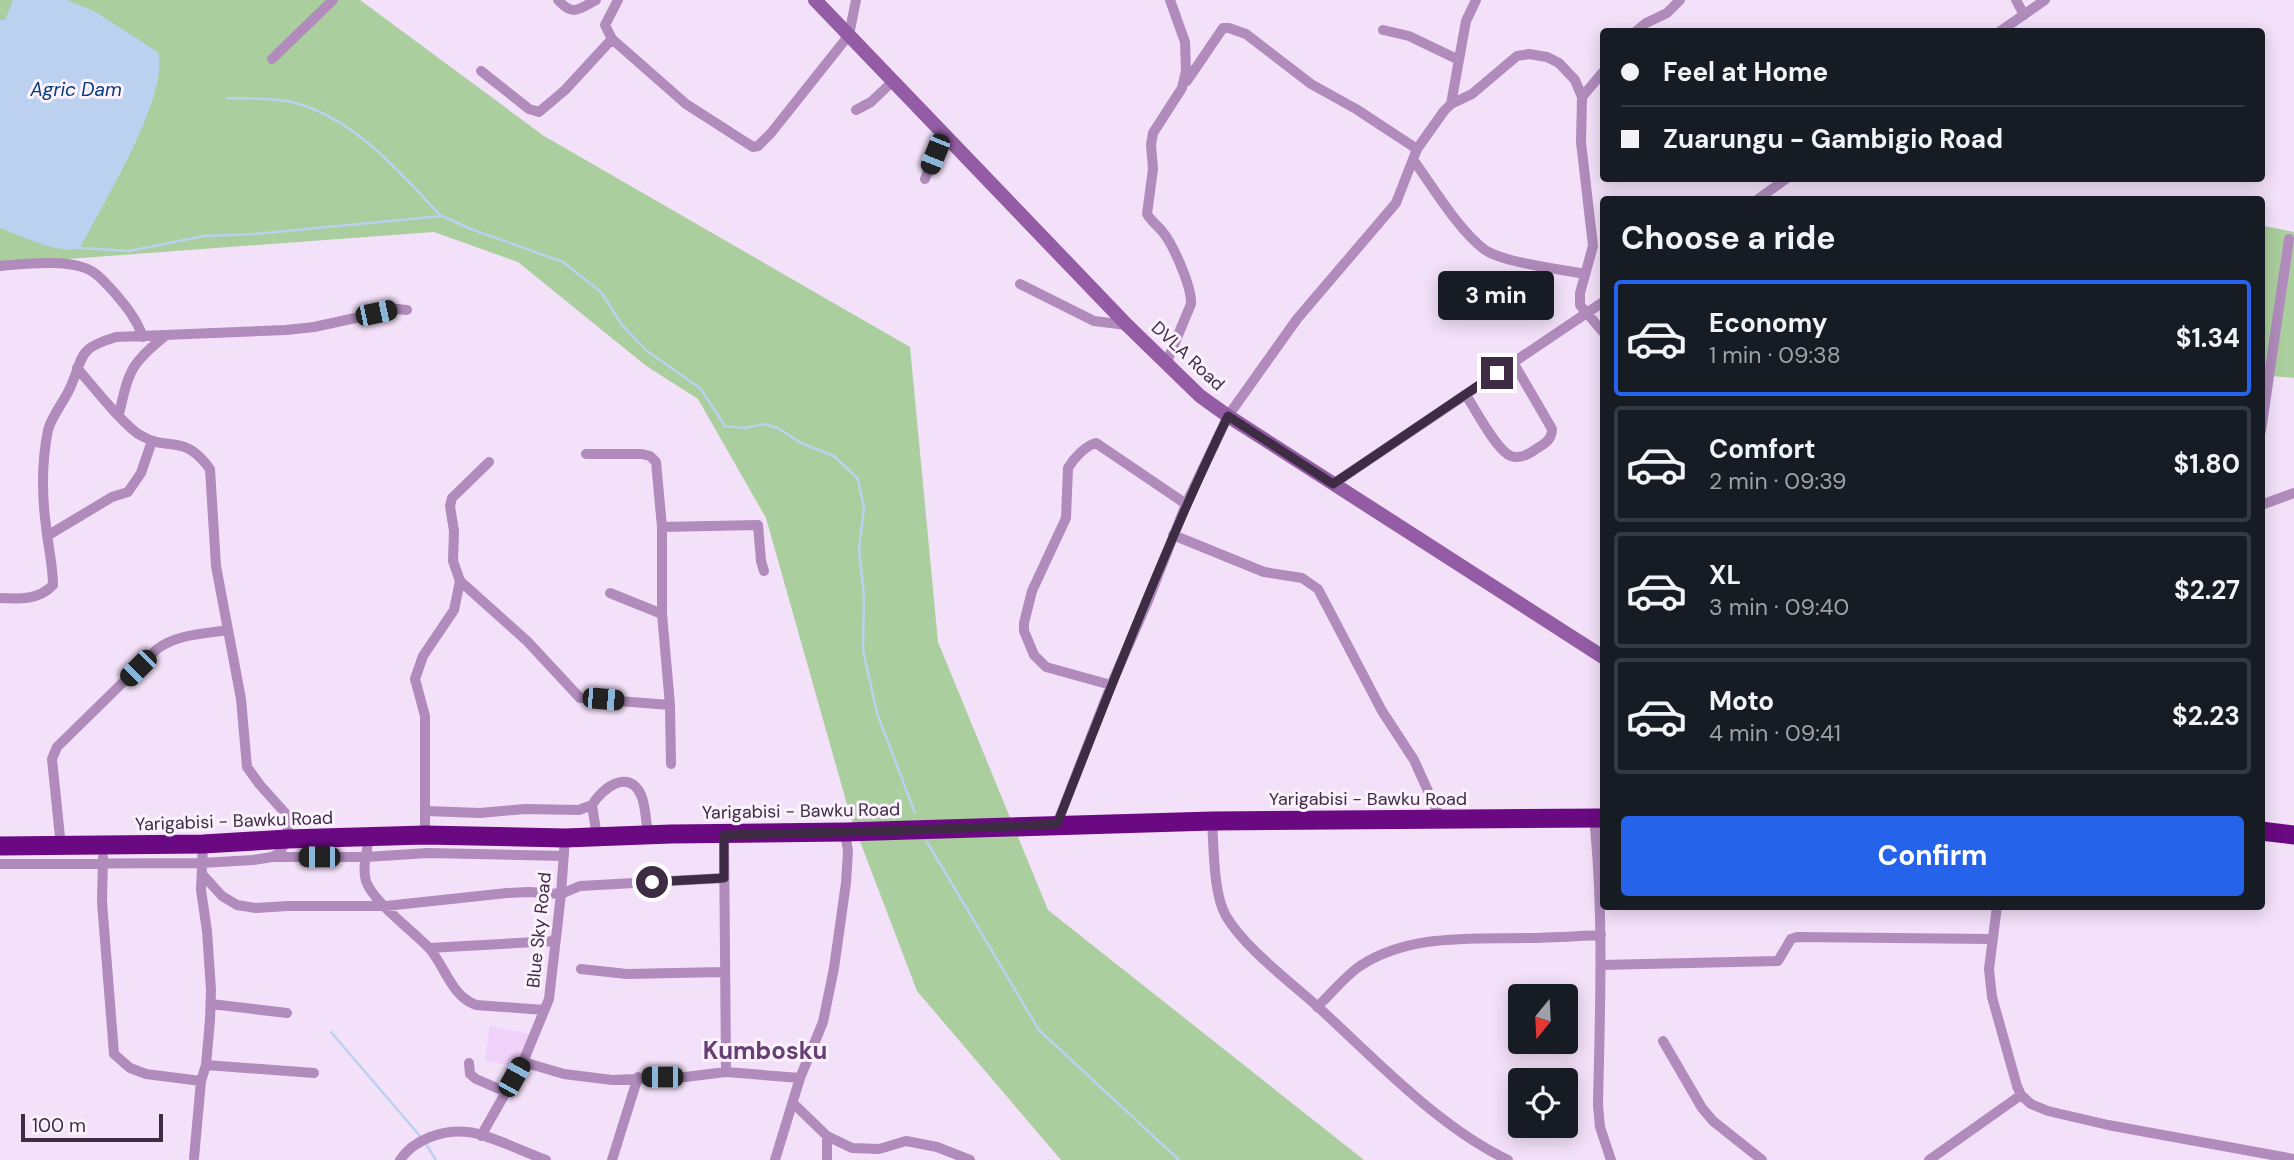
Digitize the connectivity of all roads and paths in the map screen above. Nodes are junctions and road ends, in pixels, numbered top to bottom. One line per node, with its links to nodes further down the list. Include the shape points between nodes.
1 (333, 0): 18 (street)
2 (558, 0): 3 (street, via 572,11)
3 (597, 0)
4 (618, 0): 17 (street, via 606,25)
5 (815, 0): 16 (street, DVLA Road)
6 (856, 0): 16 (street)
7 (1170, 0): 23 (street, via 1187,53)
8 (1476, 0): 19 (street, via 1466,21)
9 (1680, 0): 13 (street)
10 (2016, 0): 12 (street)
11 (2045, 0): 12 (street)
12 (2024, 15): 14 (street)
13 (1640, 28)
14 (2005, 28)
15 (1383, 30): 19 (street, via 1409,36)
16 (849, 35): 17 (street, via 771,133 752,147 686,104); 22 (street, DVLA Road)
17 (612, 39): 20 (street, via 539,111 529,109)
18 (272, 60)
19 (1459, 60): 25 (street)
20 (481, 71)
21 (1600, 76): 24 (street)
22 (892, 82): 26 (street); 27 (street, DVLA Road)
23 (1182, 88): 28 (street, via 1219,32 1229,28 1246,33 1311,83); 45 (street, via 1153,133 1147,214 1165,234 1192,295)
24 (1582, 97): 25 (street, via 1576,80 1559,64 1529,54 1517,56 1472,94); 35 (street, via 1581,142 1592,240)
25 (1451, 104): 28 (street)
26 (856, 110)
27 (946, 137): 30 (street); 40 (street, DVLA Road)
28 (1417, 149): 29 (street)
29 (1414, 161): 35 (street, via 1466,232 1485,250); 50 (street, via 1396,203 1297,319)
30 (925, 179)
31 (1782, 182): 32 (street)
32 (1762, 196)
33 (2289, 239): 48 (street)
34 (0, 266): 43 (street, via 37,263 91,270 121,299)
35 (1586, 274): 39 (street, via 1579,300)
36 (1020, 284): 40 (street, via 1094,321)
37 (1600, 304): 39 (street)
38 (407, 310): 42 (street, via 314,327)
39 (1587, 313): 41 (street); 44 (street)
40 (1127, 325): 45 (street, DVLA Road)
41 (1600, 328)
42 (165, 336): 43 (street); 49 (street, via 134,365)
43 (143, 337): 46 (street, via 95,343 82,354)
44 (1513, 362): 47 (street); 47 (street, via 1552,429 1548,441 1534,451 1524,457 1503,452)
45 (1166, 364): 50 (street, DVLA Road)
46 (77, 368): 49 (street); 60 (street, via 48,429 43,478)
47 (1466, 395): 54 (street)
48 (2265, 404)
49 (119, 414): 51 (street, via 137,434)
50 (1228, 416): 54 (street, DVLA Road); 56 (street)
51 (152, 441): 60 (street, via 141,473 128,492); 66 (street, via 188,447 210,469 216,566)
52 (586, 454): 58 (street, via 650,456 656,462)
53 (489, 463): 62 (street, via 452,498 450,506 453,561)
54 (1333, 484): 67 (street, DVLA Road)
55 (2294, 493): 57 (street)
56 (1186, 504): 59 (street); 68 (street, via 1096,443 1068,468 1064,528 1032,591 1024,631 1034,655 1046,667)
57 (2265, 504)
58 (662, 527): 61 (street, via 758,525); 65 (street)
59 (1173, 535): 68 (street); 74 (street, via 1264,572 1302,578 1318,589 1382,711 1414,760)
60 (47, 536): 64 (street, via 53,585 37,597)
61 (764, 570)
62 (460, 581): 69 (street, via 527,641 580,698); 72 (street, via 454,610 423,656 415,679 425,716)
63 (610, 593): 65 (street)
64 (0, 598)
65 (662, 614): 69 (street)
66 (228, 630): 84 (street, via 247,767 287,815); 86 (street, via 181,636 157,649 57,747 52,759)
67 (1600, 655)
68 (1111, 685): 76 (street)
69 (670, 705): 70 (street)
70 (671, 764)
71 (592, 805): 72 (street, via 579,810); 80 (street, via 607,786 631,784 641,794); 83 (street)
72 (426, 811): 79 (street)
73 (1599, 818): 74 (highway, Yarigabisi - Bawku Road); 95 (street)
74 (1441, 820): 75 (highway, Yarigabisi - Bawku Road)
75 (1212, 821): 76 (highway, Yarigabisi - Bawku Road); 107 (street, via 1219,897 1225,914)
76 (1057, 824): 78 (highway, Yarigabisi - Bawku Road)
77 (2265, 831): 82 (highway)
78 (845, 832): 81 (highway, Yarigabisi - Bawku Road); 117 (street, via 846,883 834,968 823,1022)
79 (425, 835): 87 (highway, Yarigabisi - Bawku Road); 88 (highway, Yarigabisi - Bawku Road)
80 (648, 835): 81 (highway, Yarigabisi - Bawku Road); 83 (highway, Yarigabisi - Bawku Road)
81 (724, 835): 93 (street)
82 (2294, 835)
83 (597, 837): 88 (highway, Yarigabisi - Bawku Road)
84 (288, 839): 87 (highway, Yarigabisi - Bawku Road); 90 (street); 91 (highway, Yarigabisi - Bawku Road)
85 (0, 846): 86 (highway, Yarigabisi - Bawku Road)
86 (61, 847): 89 (highway, Yarigabisi - Bawku Road)
87 (368, 847): 88 (street, via 428,853); 90 (street); 96 (street, via 366,880)
88 (564, 847): 94 (street, Blue Sky Road)
89 (103, 854): 91 (highway, Yarigabisi - Bawku Road); 92 (street); 118 (street, via 102,902 114,1054 146,1074)
90 (272, 858): 91 (street)
91 (202, 860): 96 (street, via 222,896 237,905); 106 (street)
92 (0, 864)
93 (724, 878): 94 (street, via 580,886); 105 (street)
94 (561, 894): 96 (street, via 507,893); 101 (street, Blue Sky Road)
95 (1600, 900)
96 (386, 906): 102 (street)
97 (1600, 910): 99 (street)
98 (1996, 910): 100 (street)
99 (1601, 935): 103 (street); 107 (street, via 1415,944 1388,951 1357,968)
100 (1992, 939): 103 (street, via 1797,937 1790,939 1777,961); 120 (street, via 1992,997)
101 (555, 941): 102 (street); 108 (street, Blue Sky Road)
102 (429, 948): 108 (street, via 450,982 471,1004)
103 (1601, 965): 133 (street, via 1598,1105)
104 (581, 968): 105 (street, via 626,974)
105 (723, 972): 114 (street)
106 (211, 1004): 109 (street); 113 (street)
107 (1317, 1007): 132 (street, via 1447,1123)
108 (544, 1010): 111 (street, Blue Sky Road)
109 (287, 1013)
110 (1663, 1041): 134 (street, via 1702,1108)
111 (523, 1062): 116 (street, via 564,1074 612,1080); 119 (street, Blue Sky Road)
112 (469, 1063): 119 (street, via 476,1079)
113 (206, 1065): 115 (street); 118 (street)
114 (726, 1072): 116 (street); 117 (street)
115 (314, 1073)
116 (638, 1077): 128 (street)
117 (800, 1078): 121 (street)
118 (201, 1082): 124 (street)
119 (506, 1092): 122 (street, Blue Sky Road)
120 (2021, 1095): 125 (street, via 2048,1111); 135 (street)
121 (794, 1104): 123 (street); 129 (street)
122 (481, 1136): 126 (street, via 444,1133 423,1140); 127 (street)
123 (827, 1136): 130 (street); 131 (street, via 852,1148 879,1149 906,1141)
124 (194, 1158)
125 (2294, 1159)
126 (400, 1160)
127 (546, 1160)
128 (612, 1160)
129 (775, 1160)
130 (827, 1160)
131 (970, 1160)
132 (1508, 1160)
133 (1611, 1160)
134 (1762, 1160)
135 (1928, 1160)

